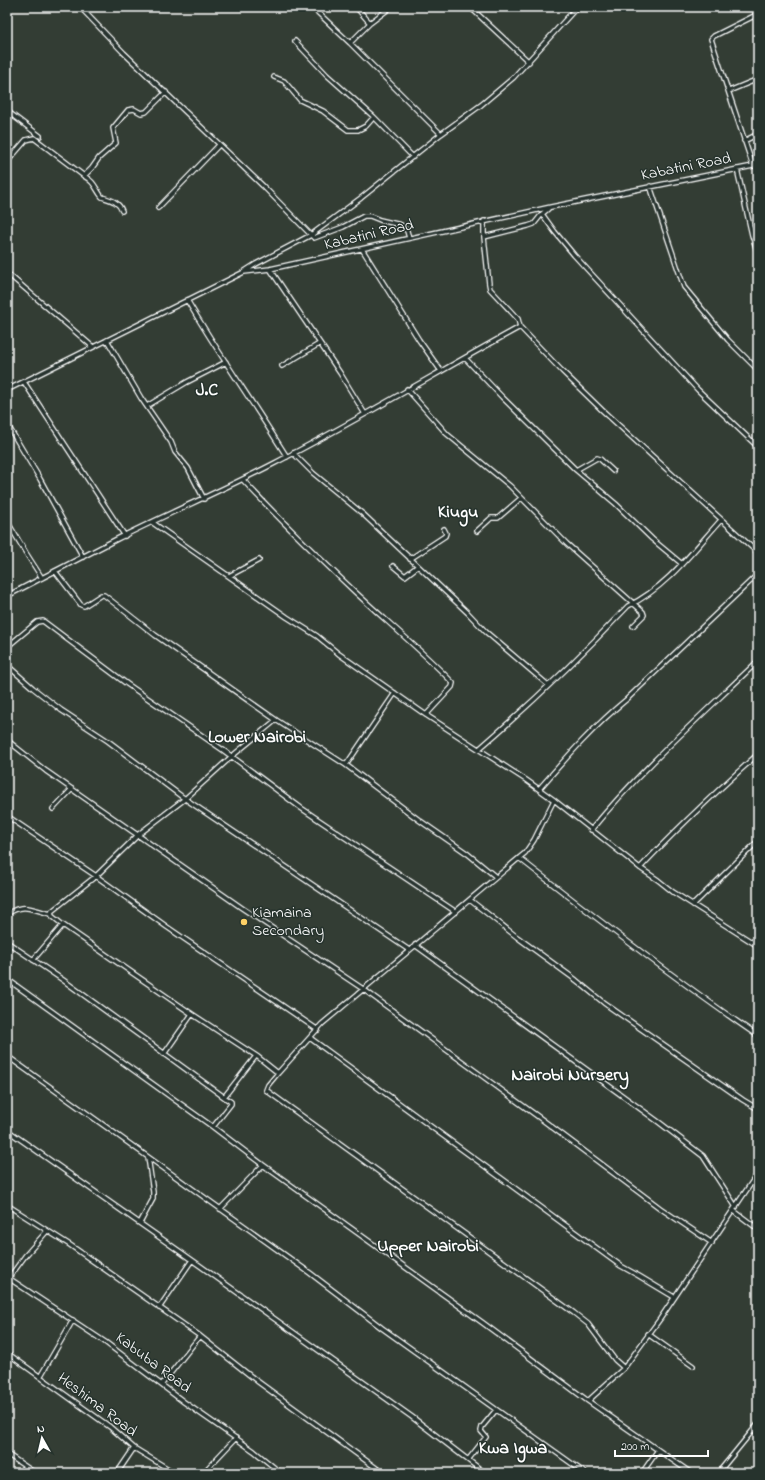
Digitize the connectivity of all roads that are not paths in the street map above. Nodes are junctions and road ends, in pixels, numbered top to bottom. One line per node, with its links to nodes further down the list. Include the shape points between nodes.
1 (80, 7): 15 (street)
2 (312, 7): 10 (street)
3 (356, 7): 8 (street)
4 (391, 7): 8 (street)
5 (470, 7): 11 (street)
6 (577, 7): 11 (street)
7 (758, 14): 14 (street, via 711,39)
8 (370, 23): 10 (street)
9 (295, 41): 17 (street)
10 (350, 43): 18 (street)
11 (529, 62): 18 (street, via 481,105)
12 (274, 77): 17 (street, via 284,81 300,100 324,111 348,130 358,130)
13 (758, 79): 14 (street)
14 (729, 91): 21 (street)
15 (166, 92): 22 (street); 28 (street, via 146,112 128,110 113,128 116,143)
16 (7, 111): 20 (street)
17 (374, 117): 23 (street)
18 (440, 134): 23 (street)
19 (758, 134): 21 (street)
20 (40, 136)
21 (744, 141): 26 (street)
22 (219, 145): 31 (street); 35 (street)
23 (413, 157): 35 (street)
24 (7, 162): 28 (street, via 26,140 34,138)
25 (758, 165): 26 (street, Kabatini Road)
26 (753, 166): 27 (street, Kabatini Road)
27 (737, 169): 29 (street, Kabatini Road); 39 (street)
28 (84, 176): 32 (street, via 96,185 102,197 116,201)
29 (650, 186): 30 (street, Kabatini Road); 51 (street, via 684,287 728,340)
30 (550, 207): 33 (street); 34 (street, Kabatini Road)
31 (158, 208)
32 (122, 211)
33 (542, 214): 36 (street, via 534,224); 59 (street, via 574,255 698,390)
34 (484, 221): 36 (street); 37 (street, Kabatini Road)
35 (311, 235): 37 (street, via 314,238 364,216 370,216 401,225); 41 (street)
36 (484, 237): 44 (street, via 490,289 518,319)
37 (410, 238): 38 (street, Kabatini Road)
38 (362, 249): 40 (street, Kabatini Road); 52 (street)
39 (758, 254)
40 (270, 269): 41 (street, Kabatini Road); 46 (street)
41 (244, 272): 43 (street, Kabatini Road)
42 (7, 273): 47 (street)
43 (187, 300): 45 (street, Kabatini Road); 49 (street)
44 (520, 327): 48 (street); 67 (street, via 602,410)
45 (107, 340): 47 (street, Kabatini Road); 56 (street)
46 (319, 344): 50 (street); 57 (street)
47 (93, 347): 53 (street, Kabatini Road)
48 (465, 358): 52 (street); 62 (street)
49 (226, 362): 56 (street); 61 (street)
50 (282, 366)
51 (758, 370)
52 (441, 371): 54 (street)
53 (24, 382): 55 (street, Kabatini Road); 72 (street)
54 (407, 389): 57 (street); 65 (street, via 447,434)
55 (7, 390)
56 (147, 406): 66 (street, via 175,452 188,468)
57 (365, 414): 60 (street)
58 (7, 424): 74 (street)
59 (758, 447)
60 (293, 453): 61 (street); 75 (street)
61 (287, 457): 64 (street)
62 (576, 470): 63 (street, via 597,458); 77 (street)
63 (613, 471)
64 (243, 480): 66 (street); 92 (street, via 353,590 452,680 452,687)
65 (521, 498): 71 (street, via 498,518 489,520); 85 (street)
66 (204, 499): 69 (street)
67 (722, 520): 73 (street); 77 (street)
68 (7, 521): 83 (street)
69 (153, 523): 72 (street); 82 (street)
70 (444, 530): 75 (street, via 445,536)
71 (478, 532)
72 (125, 536): 74 (street)
73 (758, 553)
74 (83, 557): 80 (street)
75 (410, 559): 79 (street)
76 (259, 560): 82 (street)
77 (682, 564): 85 (street, via 665,582)
78 (393, 566): 79 (street, via 405,576)
79 (418, 566): 90 (street, via 486,632)
80 (55, 571): 83 (street); 93 (street, via 81,606 104,595 138,623)
81 (758, 574): 100 (street, via 605,717)
82 (229, 576): 91 (street, via 317,636)
83 (42, 578): 84 (street)
84 (7, 596)
85 (633, 604): 86 (street, via 644,614); 90 (street, via 628,606)
86 (633, 626)
87 (7, 647): 97 (street, via 37,622 43,621)
88 (758, 661): 105 (street, via 613,802)
89 (7, 665): 101 (street, via 61,710)
90 (548, 685): 95 (street)
91 (395, 694): 92 (street); 98 (street)
92 (426, 715): 95 (street)
93 (276, 720): 97 (street); 98 (street)
94 (7, 740): 99 (street)
95 (479, 749): 100 (street)
96 (758, 754): 109 (street)
97 (231, 757): 101 (street); 114 (street, via 301,808)
98 (346, 765): 111 (street)
99 (72, 789): 103 (street); 106 (street)
100 (539, 790): 102 (street)
101 (186, 798): 106 (street); 121 (street)
102 (554, 800): 105 (street); 108 (street, via 531,846)
103 (53, 809)
104 (7, 816): 110 (street)
105 (591, 830): 109 (street)
106 (139, 834): 110 (street); 124 (street, via 242,908)
107 (758, 841): 113 (street)
108 (519, 858): 111 (street); 127 (street, via 589,913)
109 (640, 868): 113 (street)
110 (96, 876): 116 (street); 126 (street)
111 (496, 877): 112 (street)
112 (470, 900): 114 (street); 134 (street, via 604,1003)
113 (693, 905): 120 (street)
114 (456, 912): 119 (street)
115 (7, 914): 116 (street, via 20,907 28,907)
116 (51, 914): 117 (street)
117 (64, 925): 122 (street); 125 (street)
118 (7, 942): 122 (street)
119 (416, 945): 121 (street); 141 (street, via 703,1156)
120 (758, 946)
121 (409, 950): 124 (street)
122 (33, 960): 129 (street)
123 (7, 979): 135 (street)
124 (363, 989): 126 (street); 147 (street, via 660,1208)
125 (192, 1014): 129 (street); 131 (street)
126 (318, 1030): 128 (street)
127 (758, 1036)
128 (310, 1038): 132 (street); 150 (street, via 621,1266)
129 (164, 1054): 133 (street)
130 (7, 1056): 137 (street)
131 (256, 1056): 132 (street); 133 (street)
132 (278, 1073): 157 (street, via 268,1085 268,1092 574,1313 588,1324)
133 (224, 1097): 135 (street, via 231,1103)
134 (758, 1110)
135 (213, 1127): 138 (street)
136 (7, 1130): 144 (street)
137 (148, 1157): 142 (street); 144 (street, via 152,1199)
138 (263, 1165): 142 (street); 160 (street)
139 (758, 1173): 141 (street)
140 (7, 1205): 146 (street)
141 (736, 1207): 143 (street)
142 (220, 1209): 161 (street)
143 (734, 1211): 145 (street); 147 (street)
144 (140, 1223): 148 (street)
145 (758, 1229)
146 (47, 1231): 149 (street); 151 (street)
147 (712, 1242): 150 (street)
148 (192, 1260): 151 (street); 167 (street)
149 (8, 1278): 152 (street, Kabuba Road)
150 (674, 1297): 153 (street)
151 (158, 1308): 154 (street)
152 (73, 1320): 158 (street); 159 (street, Kabuba Road)
153 (648, 1334): 156 (street); 157 (street)
154 (200, 1336): 159 (street); 173 (street)
155 (7, 1353): 158 (street, Heshima Road)
156 (693, 1366)
157 (624, 1368): 160 (street)
158 (40, 1377): 164 (street, Heshima Road, via 110,1427)
159 (162, 1384): 163 (street, Kabuba Road)
160 (588, 1400): 165 (street)
161 (496, 1410): 167 (street, via 482,1427 481,1431 486,1437); 175 (street)
162 (758, 1424): 178 (street)
163 (236, 1438): 168 (street); 172 (street, Kabuba Road)
164 (134, 1448): 170 (street); 171 (street, Heshima Road)
165 (658, 1450): 176 (street); 177 (street)
166 (7, 1454): 169 (street)
167 (468, 1460): 174 (street)
168 (204, 1472)
169 (35, 1473)
170 (117, 1473)
171 (174, 1473)
172 (281, 1473)
173 (383, 1473)
174 (485, 1473)
175 (585, 1473)
176 (642, 1473)
177 (691, 1473)
178 (718, 1473)

